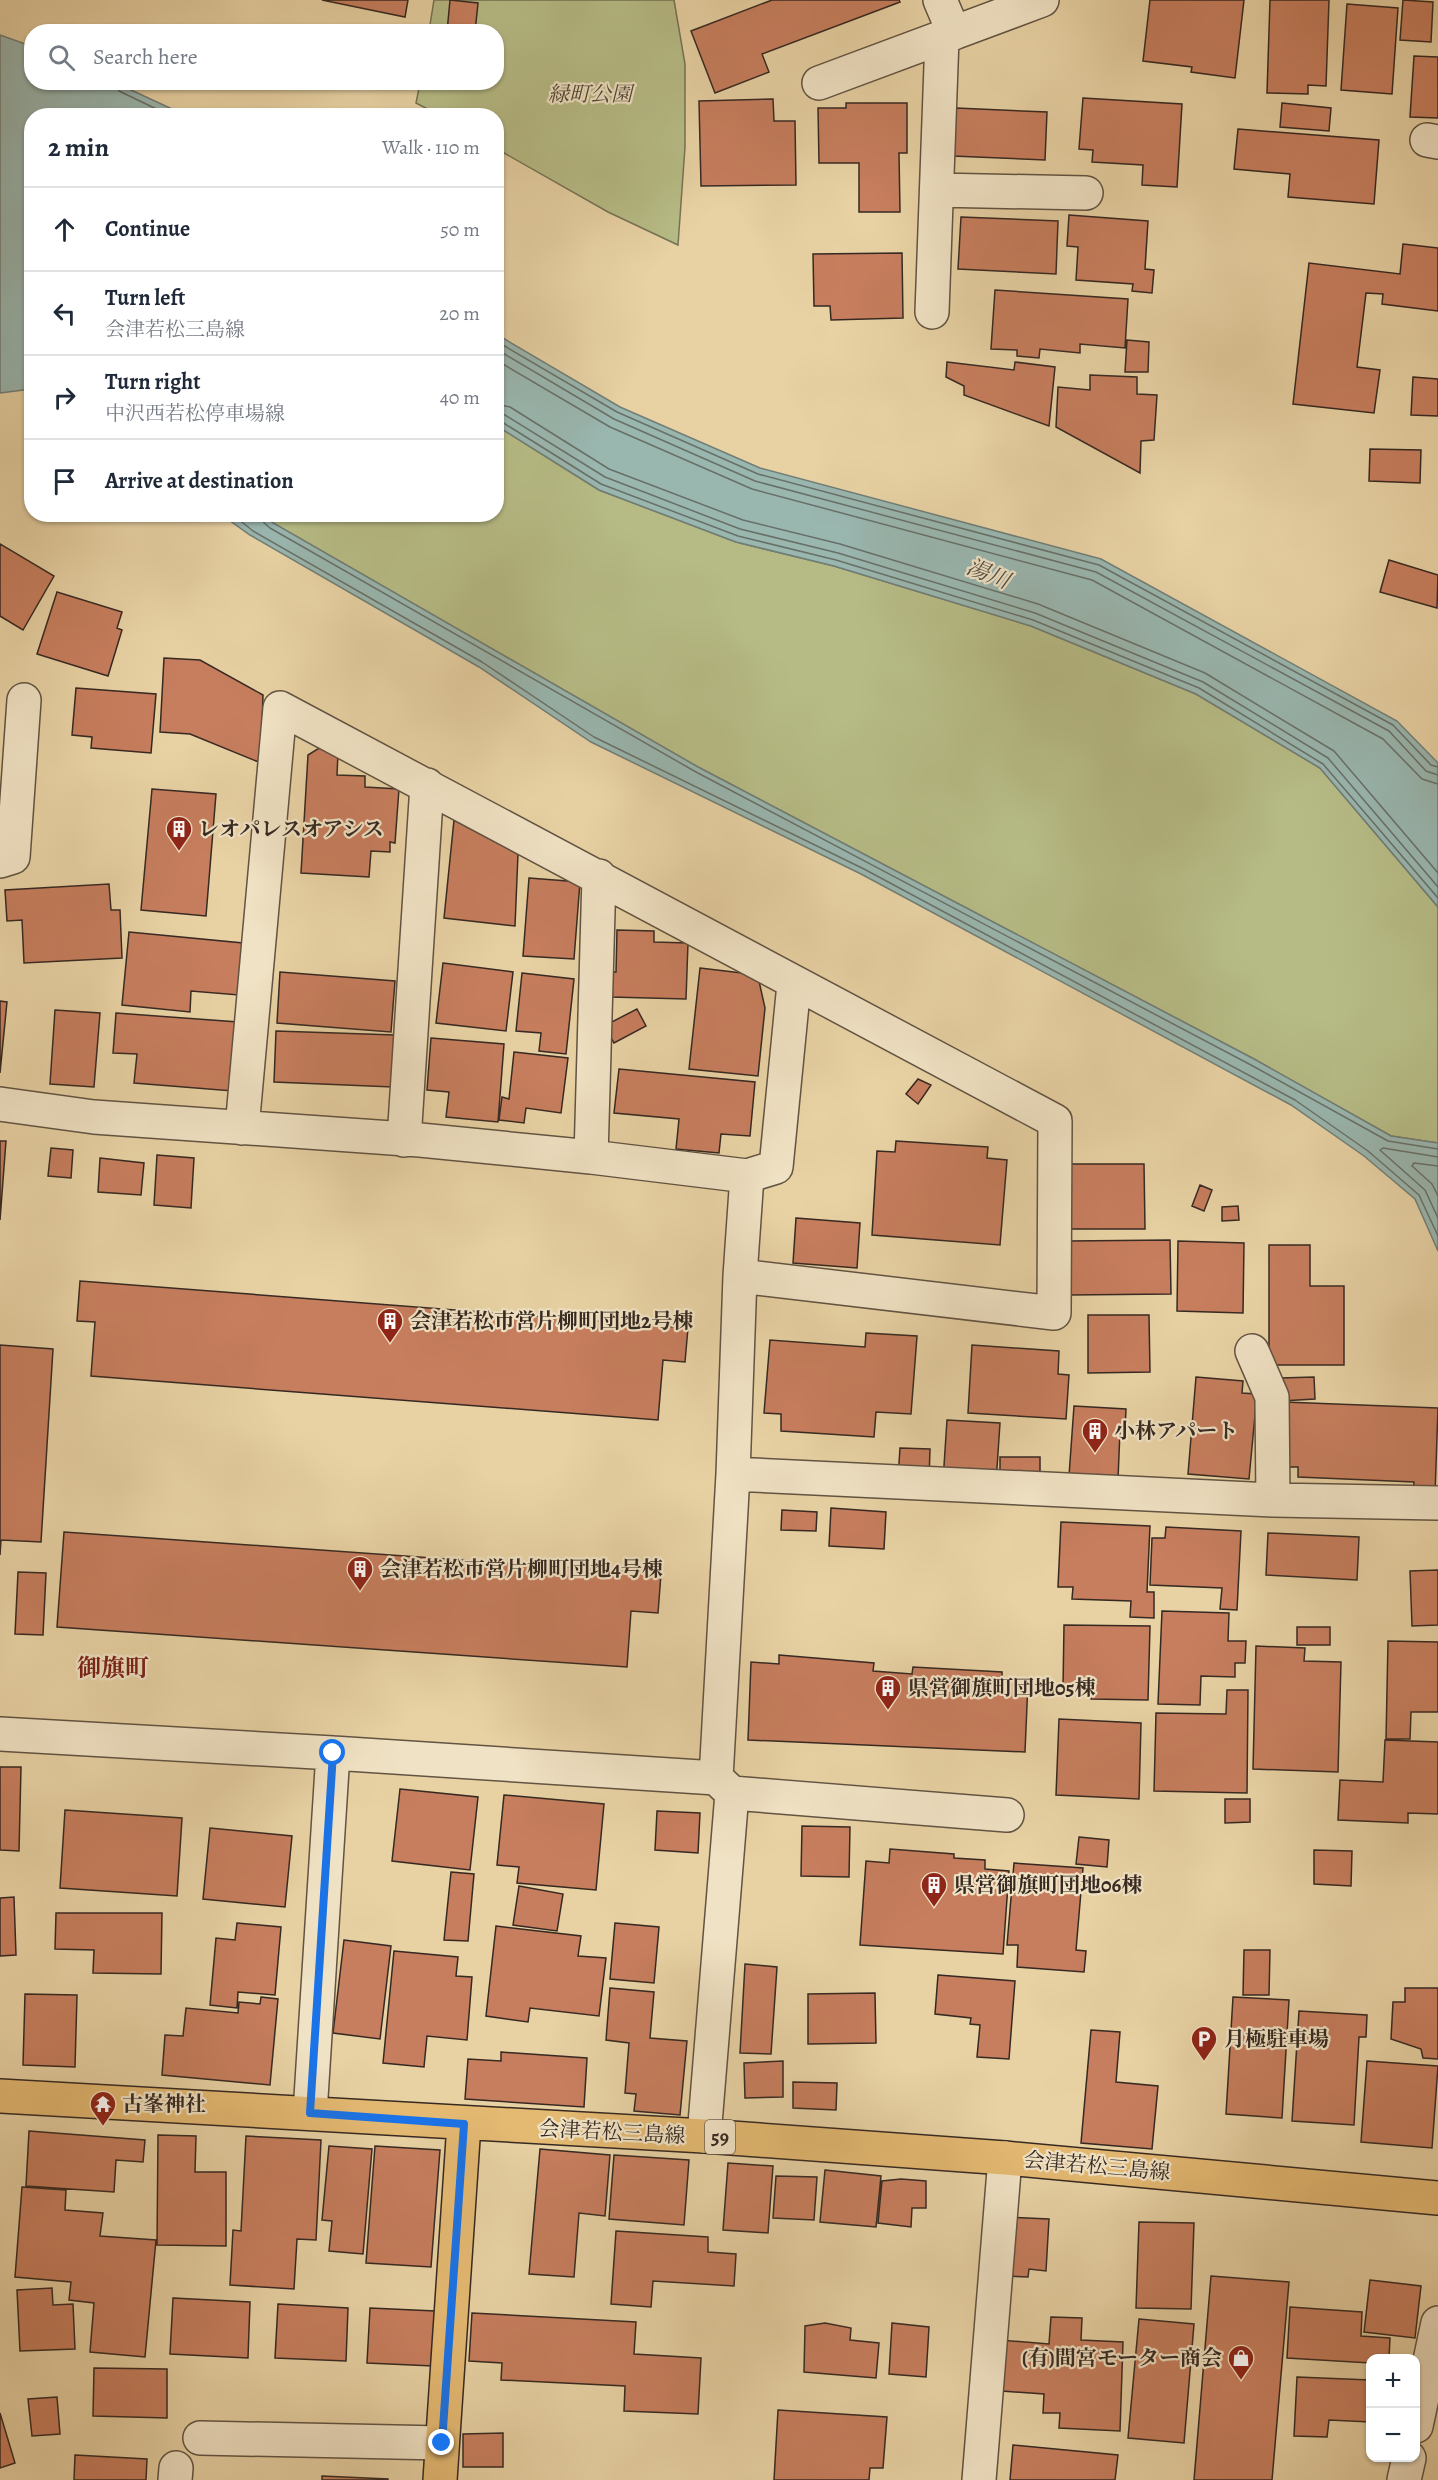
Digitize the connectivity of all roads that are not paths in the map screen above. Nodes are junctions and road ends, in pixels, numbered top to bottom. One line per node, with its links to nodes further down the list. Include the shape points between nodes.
1 (940, 0): 3 (street)
2 (1042, 0): 3 (street)
3 (948, 35): 4 (street); 5 (street)
4 (819, 83)
5 (937, 190): 6 (street); 7 (street)
6 (1086, 193)
7 (932, 312)
8 (24, 700): 10 (street, via 13,857)
9 (427, 785): 11 (street); 14 (street, via 280,708); 15 (street)
10 (0, 861)
11 (599, 876): 12 (street); 16 (street)
12 (794, 984): 17 (street, via 776,1167); 18 (street, via 1055,1121 1054,1313)
13 (0, 1104): 14 (street, via 94,1117)
14 (242, 1128): 15 (street)
15 (404, 1140): 16 (street)
16 (591, 1157): 17 (street)
17 (747, 1176): 18 (street)
18 (740, 1276): 20 (street)
19 (1252, 1351): 21 (street, via 1272,1397)
20 (733, 1474): 21 (street); 25 (street)
21 (1273, 1500): 22 (street)
22 (1438, 1503)
23 (0, 1734): 24 (street)
24 (333, 1753): 25 (street); 28 (street)
25 (724, 1786): 26 (street); 30 (street)
26 (1007, 1815)
27 (0, 2096): 28 (main road, 会津若松三島線 / 59)
28 (310, 2113): 29 (main road, 会津若松三島線 / 59)
29 (464, 2124): 30 (main road, 会津若松三島線 / 59); 36 (main road)
30 (704, 2136): 31 (main road, 会津若松三島線 / 59)
31 (1005, 2158): 32 (main road, 会津若松三島線 / 59); 39 (street)
32 (1438, 2198)
33 (1438, 2323): 34 (street)
34 (1420, 2408)
35 (200, 2438): 36 (street)
36 (442, 2443): 38 (main road)
37 (1407, 2462): 40 (street)
38 (440, 2480)
39 (979, 2480)
40 (1404, 2480)

